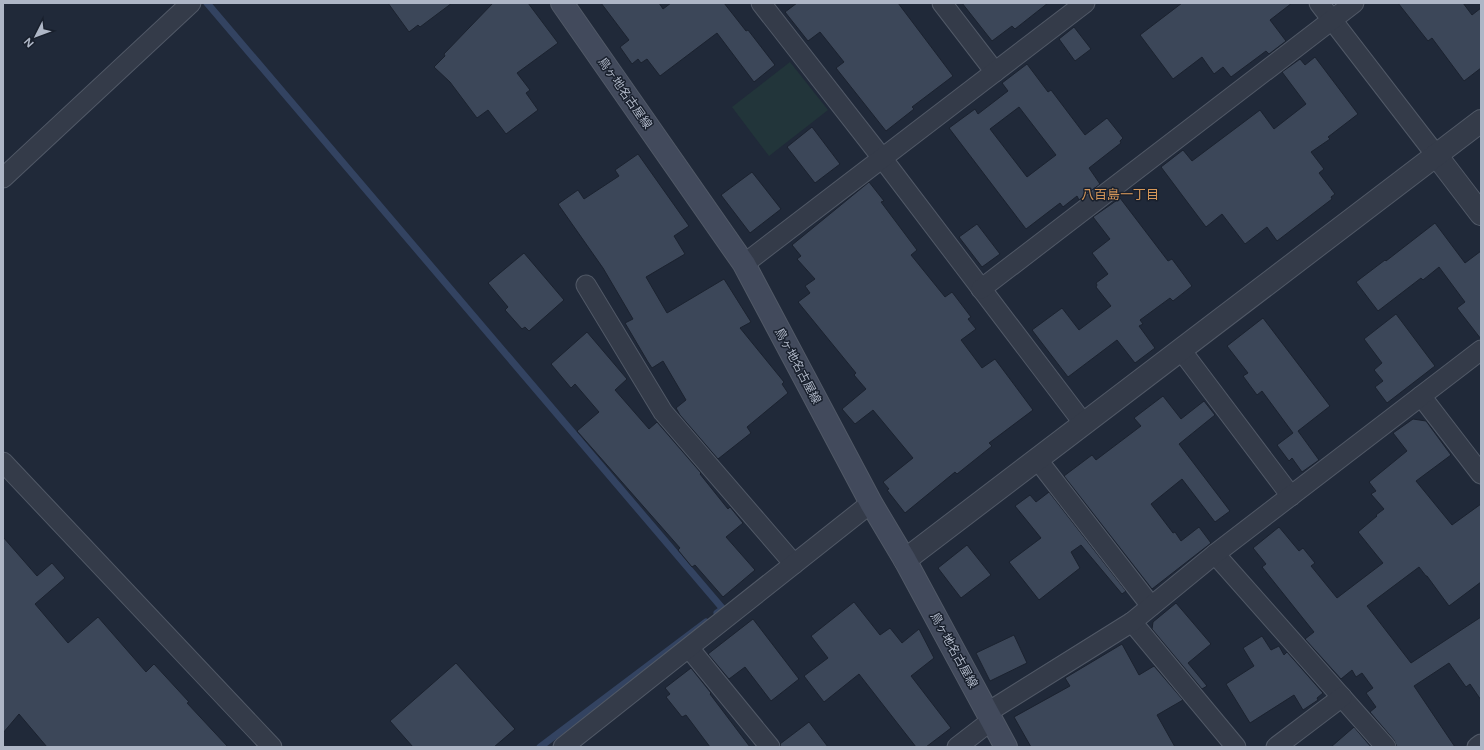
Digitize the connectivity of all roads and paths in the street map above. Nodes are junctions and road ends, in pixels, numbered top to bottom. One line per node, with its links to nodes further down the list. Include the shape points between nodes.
1 (191, 3): 13 (street)
2 (562, 3): 15 (main road, 鳥ヶ地名古屋線)
3 (761, 3): 12 (street)
4 (942, 3): 9 (street)
5 (1085, 3): 9 (street)
6 (1319, 3): 8 (street)
7 (1354, 3): 8 (street)
8 (1332, 20): 11 (street); 17 (street)
9 (995, 72): 12 (street)
10 (1481, 121): 11 (street)
11 (1436, 155): 14 (street); 18 (street)
12 (882, 158): 15 (street); 17 (street)
13 (3, 178)
14 (1481, 214)
15 (744, 264): 26 (main road, 鳥ヶ地名古屋線)
16 (586, 285): 29 (street, via 663,412)
17 (981, 289): 21 (street)
18 (1181, 350): 21 (street); 25 (street)
19 (1481, 350): 20 (street)
20 (1421, 396): 24 (street); 25 (street)
21 (1084, 424): 22 (street)
22 (1038, 459): 28 (street); 30 (street)
23 (3, 462): 36 (street)
24 (1481, 474)
25 (1291, 496): 27 (street)
26 (871, 503): 28 (main road, 鳥ヶ地名古屋線); 29 (street)
27 (1215, 554): 30 (street); 33 (street)
28 (905, 560): 34 (main road, 鳥ヶ地名古屋線)
29 (794, 564): 32 (street)
30 (1151, 606): 31 (street)
31 (1132, 622): 34 (street); 41 (street)
32 (689, 648): 37 (street); 38 (street)
33 (1342, 697): 42 (street); 43 (street)
34 (990, 716): 39 (street); 40 (main road, 鳥ヶ地名古屋線)
35 (1481, 744): 44 (street)
36 (272, 747)
37 (563, 747)
38 (770, 747)
39 (957, 747)
40 (1006, 747)
41 (1236, 747)
42 (1276, 747)
43 (1386, 747)
44 (1476, 747)

